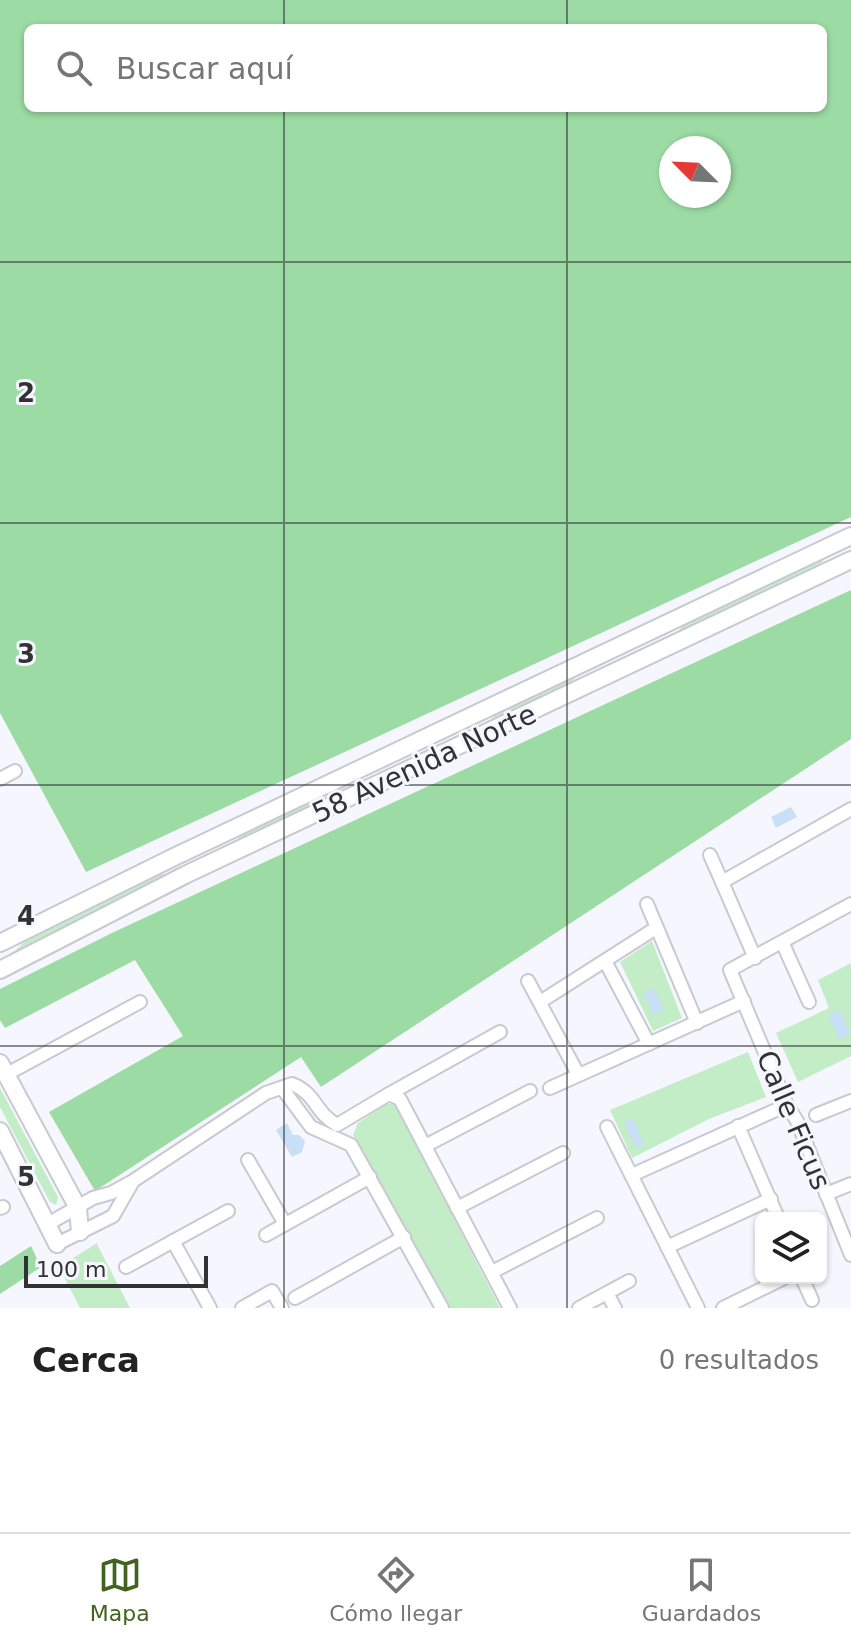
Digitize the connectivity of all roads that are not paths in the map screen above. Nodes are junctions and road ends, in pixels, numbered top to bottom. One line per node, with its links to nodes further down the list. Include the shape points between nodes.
1 (851, 536): 2 (main road, 58 Avenida Norte)
2 (833, 544): 3 (main road); 4 (main road, 58 Avenida Norte)
3 (846, 562): 5 (main road, 58 Avenida Norte)
4 (618, 645): 5 (main road); 6 (main road, 58 Avenida Norte)
5 (628, 666): 7 (main road, 58 Avenida Norte)
6 (403, 748): 7 (main road); 12 (main road, 58 Avenida Norte)
7 (414, 768): 13 (main road, 58 Avenida Norte)
8 (15, 771): 9 (street)
9 (0, 779)
10 (851, 809): 14 (street)
11 (710, 855): 14 (street)
12 (176, 856): 13 (main road); 18 (main road, 58 Avenida Norte)
13 (185, 875): 22 (main road, 58 Avenida Norte)
14 (722, 882): 20 (street)
15 (647, 904): 17 (street)
16 (851, 904): 19 (street)
17 (656, 928): 21 (street); 28 (street)
18 (0, 943)
19 (783, 944): 20 (street); 27 (street)
20 (755, 958): 24 (street, Calle Ficus, via 730,970)
21 (605, 961): 26 (street); 30 (street)
22 (0, 970)
23 (528, 981): 26 (street)
24 (744, 1001): 28 (street); 38 (street, Calle Ficus)
25 (140, 1002): 31 (street)
26 (540, 1002): 32 (street)
27 (809, 1002)
28 (697, 1023): 30 (street)
29 (500, 1032): 36 (street)
30 (649, 1044): 32 (street)
31 (9, 1068): 52 (main road)
32 (578, 1074): 34 (street)
33 (282, 1088): 36 (street, via 292,1084 307,1090 325,1118 337,1125); 47 (street, via 311,1127 351,1145); 48 (street, via 266,1093)
34 (550, 1088)
35 (530, 1091): 43 (street)
36 (389, 1094): 43 (street, via 400,1099)
37 (851, 1101): 39 (street)
38 (787, 1105): 40 (street); 50 (street, Calle Ficus)
39 (816, 1115)
40 (738, 1126): 46 (street); 51 (street)
41 (607, 1127): 46 (street)
42 (0, 1131): 57 (main road)
43 (425, 1146): 53 (street)
44 (563, 1153): 53 (street)
45 (248, 1160): 58 (street)
46 (632, 1175): 64 (street)
47 (370, 1177): 58 (street); 61 (street)
48 (133, 1181): 52 (street); 59 (street, via 113,1216)
49 (851, 1184): 50 (street)
50 (832, 1192): 65 (street, Calle Ficus)
51 (771, 1199): 55 (street); 64 (street)
52 (78, 1208): 57 (street); 59 (main road)
53 (457, 1208): 67 (street)
54 (228, 1211): 62 (street)
55 (776, 1212)
56 (597, 1218): 67 (street)
57 (48, 1224): 63 (main road)
58 (285, 1224): 60 (street)
59 (80, 1232): 63 (street)
60 (266, 1235)
61 (404, 1237): 72 (street); 74 (street)
62 (173, 1241): 66 (street); 75 (street)
63 (57, 1244)
64 (667, 1247): 81 (street)
65 (851, 1255)
66 (126, 1267)
67 (492, 1272): 78 (street)
68 (629, 1281): 71 (street)
69 (772, 1284): 82 (street)
70 (805, 1284): 73 (street)
71 (607, 1293): 79 (street); 80 (street)
72 (295, 1298)
73 (812, 1300)
74 (437, 1306)
75 (210, 1308)
76 (242, 1308): 77 (street, via 272,1291)
77 (282, 1308)
78 (510, 1308)
79 (579, 1308)
80 (615, 1308)
81 (698, 1308)
82 (723, 1308)

